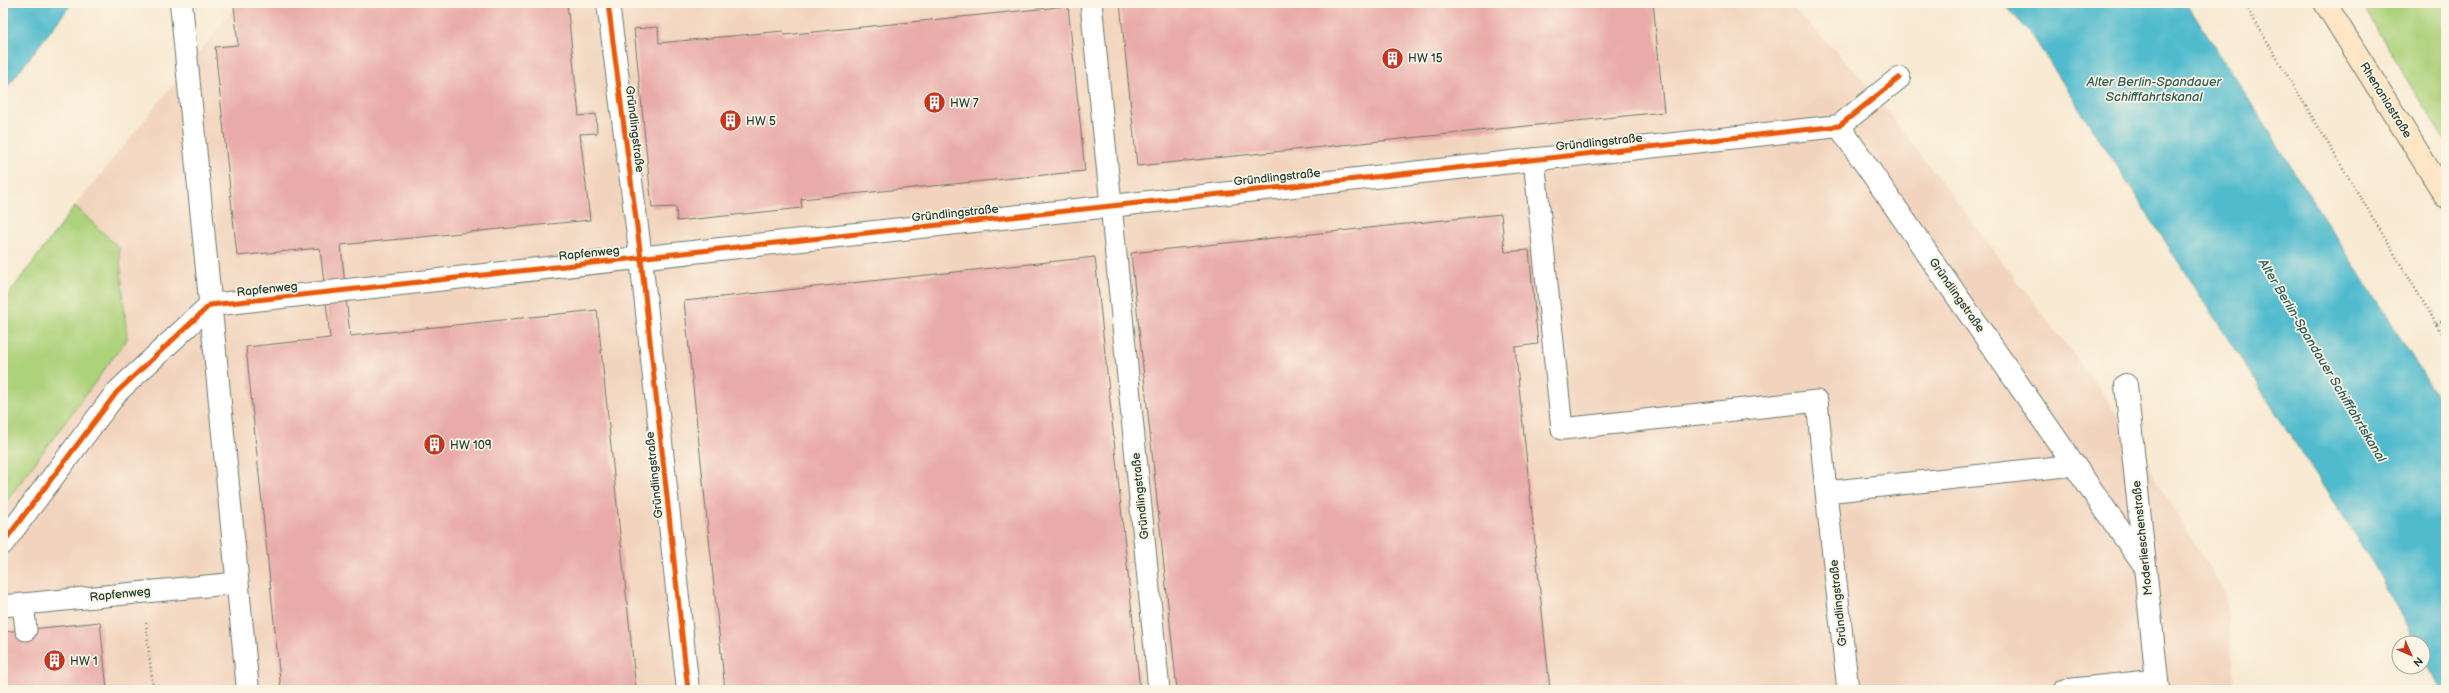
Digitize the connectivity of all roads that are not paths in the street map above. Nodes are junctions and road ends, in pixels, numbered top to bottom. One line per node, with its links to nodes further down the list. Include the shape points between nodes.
1 (181, 3): 11 (street)
2 (608, 3): 10 (street, Gründlingstraße)
3 (1091, 3): 9 (lane, Gründlingstraße)
4 (2325, 3): 8 (street, Rhenaniastraße)
5 (1899, 78): 6 (street)
6 (1839, 126): 7 (street, Gründlingstraße); 13 (street, Gründlingstraße)
7 (1534, 159): 9 (street, Gründlingstraße); 14 (lane, Gründlingstraße, via 1562,429 1817,401)
8 (2446, 197)
9 (1111, 206): 10 (street, Gründlingstraße); 23 (lane, Gründlingstraße)
10 (641, 258): 11 (street, Rapfenweg); 22 (street, Gründlingstraße)
11 (210, 305): 15 (street, via 117,392); 17 (street)
12 (2126, 385): 16 (street, Moderlieschenstraße)
13 (2075, 465): 14 (lane); 16 (street, Gründlingstraße)
14 (1826, 492): 24 (lane, Gründlingstraße)
15 (3, 543)
16 (2145, 567): 20 (street, Moderlieschenstraße)
17 (237, 583): 18 (lane, Rapfenweg); 21 (street)
18 (13, 605): 19 (lane)
19 (26, 630)
20 (2158, 685): 25 (lane)
21 (248, 690)
22 (688, 690)
23 (1159, 690)
24 (1848, 690)
25 (2064, 690)

